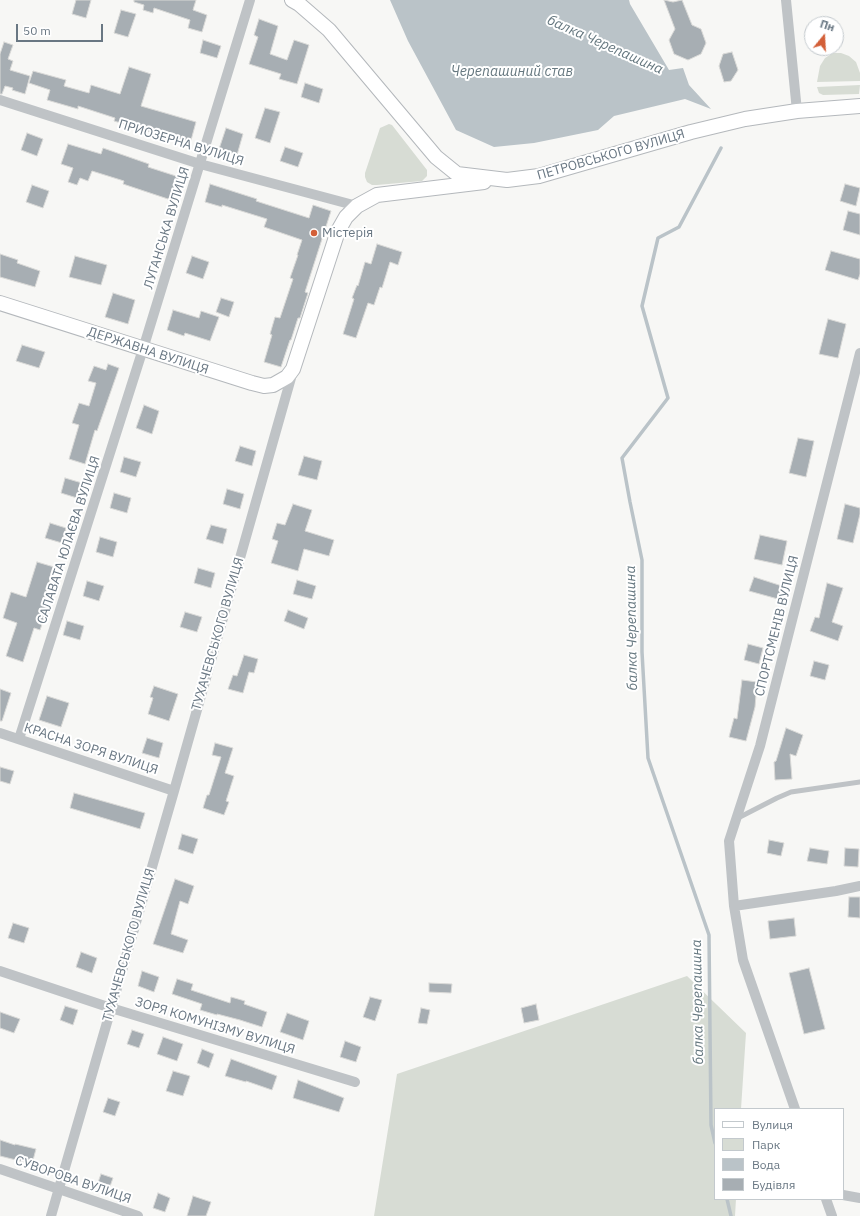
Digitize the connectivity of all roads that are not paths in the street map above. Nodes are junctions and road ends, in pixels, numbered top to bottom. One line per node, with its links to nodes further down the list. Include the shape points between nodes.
1 (250, 0): 7 (street, ЛУГАНСЬКА ВУЛИЦЯ)
2 (292, 0): 8 (main road, ПЕТРОВСЬКОГО ВУЛИЦЯ, via 329,30 436,157 457,174)
3 (786, 0): 6 (street)
4 (0, 100): 7 (street, ПРИОЗЕРНА ВУЛИЦЯ)
5 (860, 106): 6 (main road, ПЕТРОВСЬКОГО ВУЛИЦЯ)
6 (796, 111): 8 (main road, ПЕТРОВСЬКОГО ВУЛИЦЯ, via 745,119 539,176)
7 (200, 164): 9 (street, ПРИОЗЕРНА ВУЛИЦЯ); 11 (street, ЛУГАНСЬКА ВУЛИЦЯ)
8 (507, 180): 9 (main road, ТУХАЧЕВСЬКОГО ВУЛИЦЯ, via 377,195)
9 (356, 206): 13 (main road, ТУХАЧЕВСЬКОГО ВУЛИЦЯ, via 338,231)
10 (0, 303): 11 (main road, ДЕРЖАВНА ВУЛИЦЯ)
11 (143, 349): 13 (main road, ДЕРЖАВНА ВУЛИЦЯ, via 264,386 279,382); 15 (street, САЛАВАТА ЮЛАЄВА ВУЛИЦЯ)
12 (860, 353): 18 (street, СПОРТСМЕНІВ ВУЛИЦЯ, via 760,746)
13 (293, 370): 17 (street, ТУХАЧЕВСЬКОГО ВУЛИЦЯ)
14 (0, 733): 15 (street, КРАСНА ЗОРЯ ВУЛИЦЯ)
15 (19, 739): 17 (street, КРАСНА ЗОРЯ ВУЛИЦЯ)
16 (860, 782): 18 (lane, via 791,792)
17 (174, 790): 22 (street, ТУХАЧЕВСЬКОГО ВУЛИЦЯ)
18 (736, 819): 20 (street, СПОРТСМЕНІВ ВУЛИЦЯ, via 729,841)
19 (860, 886): 20 (street)
20 (734, 906): 24 (street, СПОРТСМЕНІВ ВУЛИЦЯ, via 743,960)
21 (0, 971): 22 (street, ЗОРЯ КОМУНІЗМУ ВУЛИЦЯ)
22 (111, 1008): 23 (street, ЗОРЯ КОМУНІЗМУ ВУЛИЦЯ); 26 (street, ТУХАЧЕВСЬКОГО ВУЛИЦЯ)
23 (355, 1082)
24 (795, 1108)
25 (0, 1169): 26 (street, СУВОРОВА ВУЛИЦЯ)
26 (58, 1189): 30 (street, ТУХАЧЕВСЬКОГО ВУЛИЦЯ); 31 (street, СУВОРОВА ВУЛИЦЯ)
27 (844, 1195): 28 (street)
28 (860, 1198)
29 (826, 1200): 32 (street)
30 (51, 1216)
31 (138, 1216)
32 (832, 1216)

